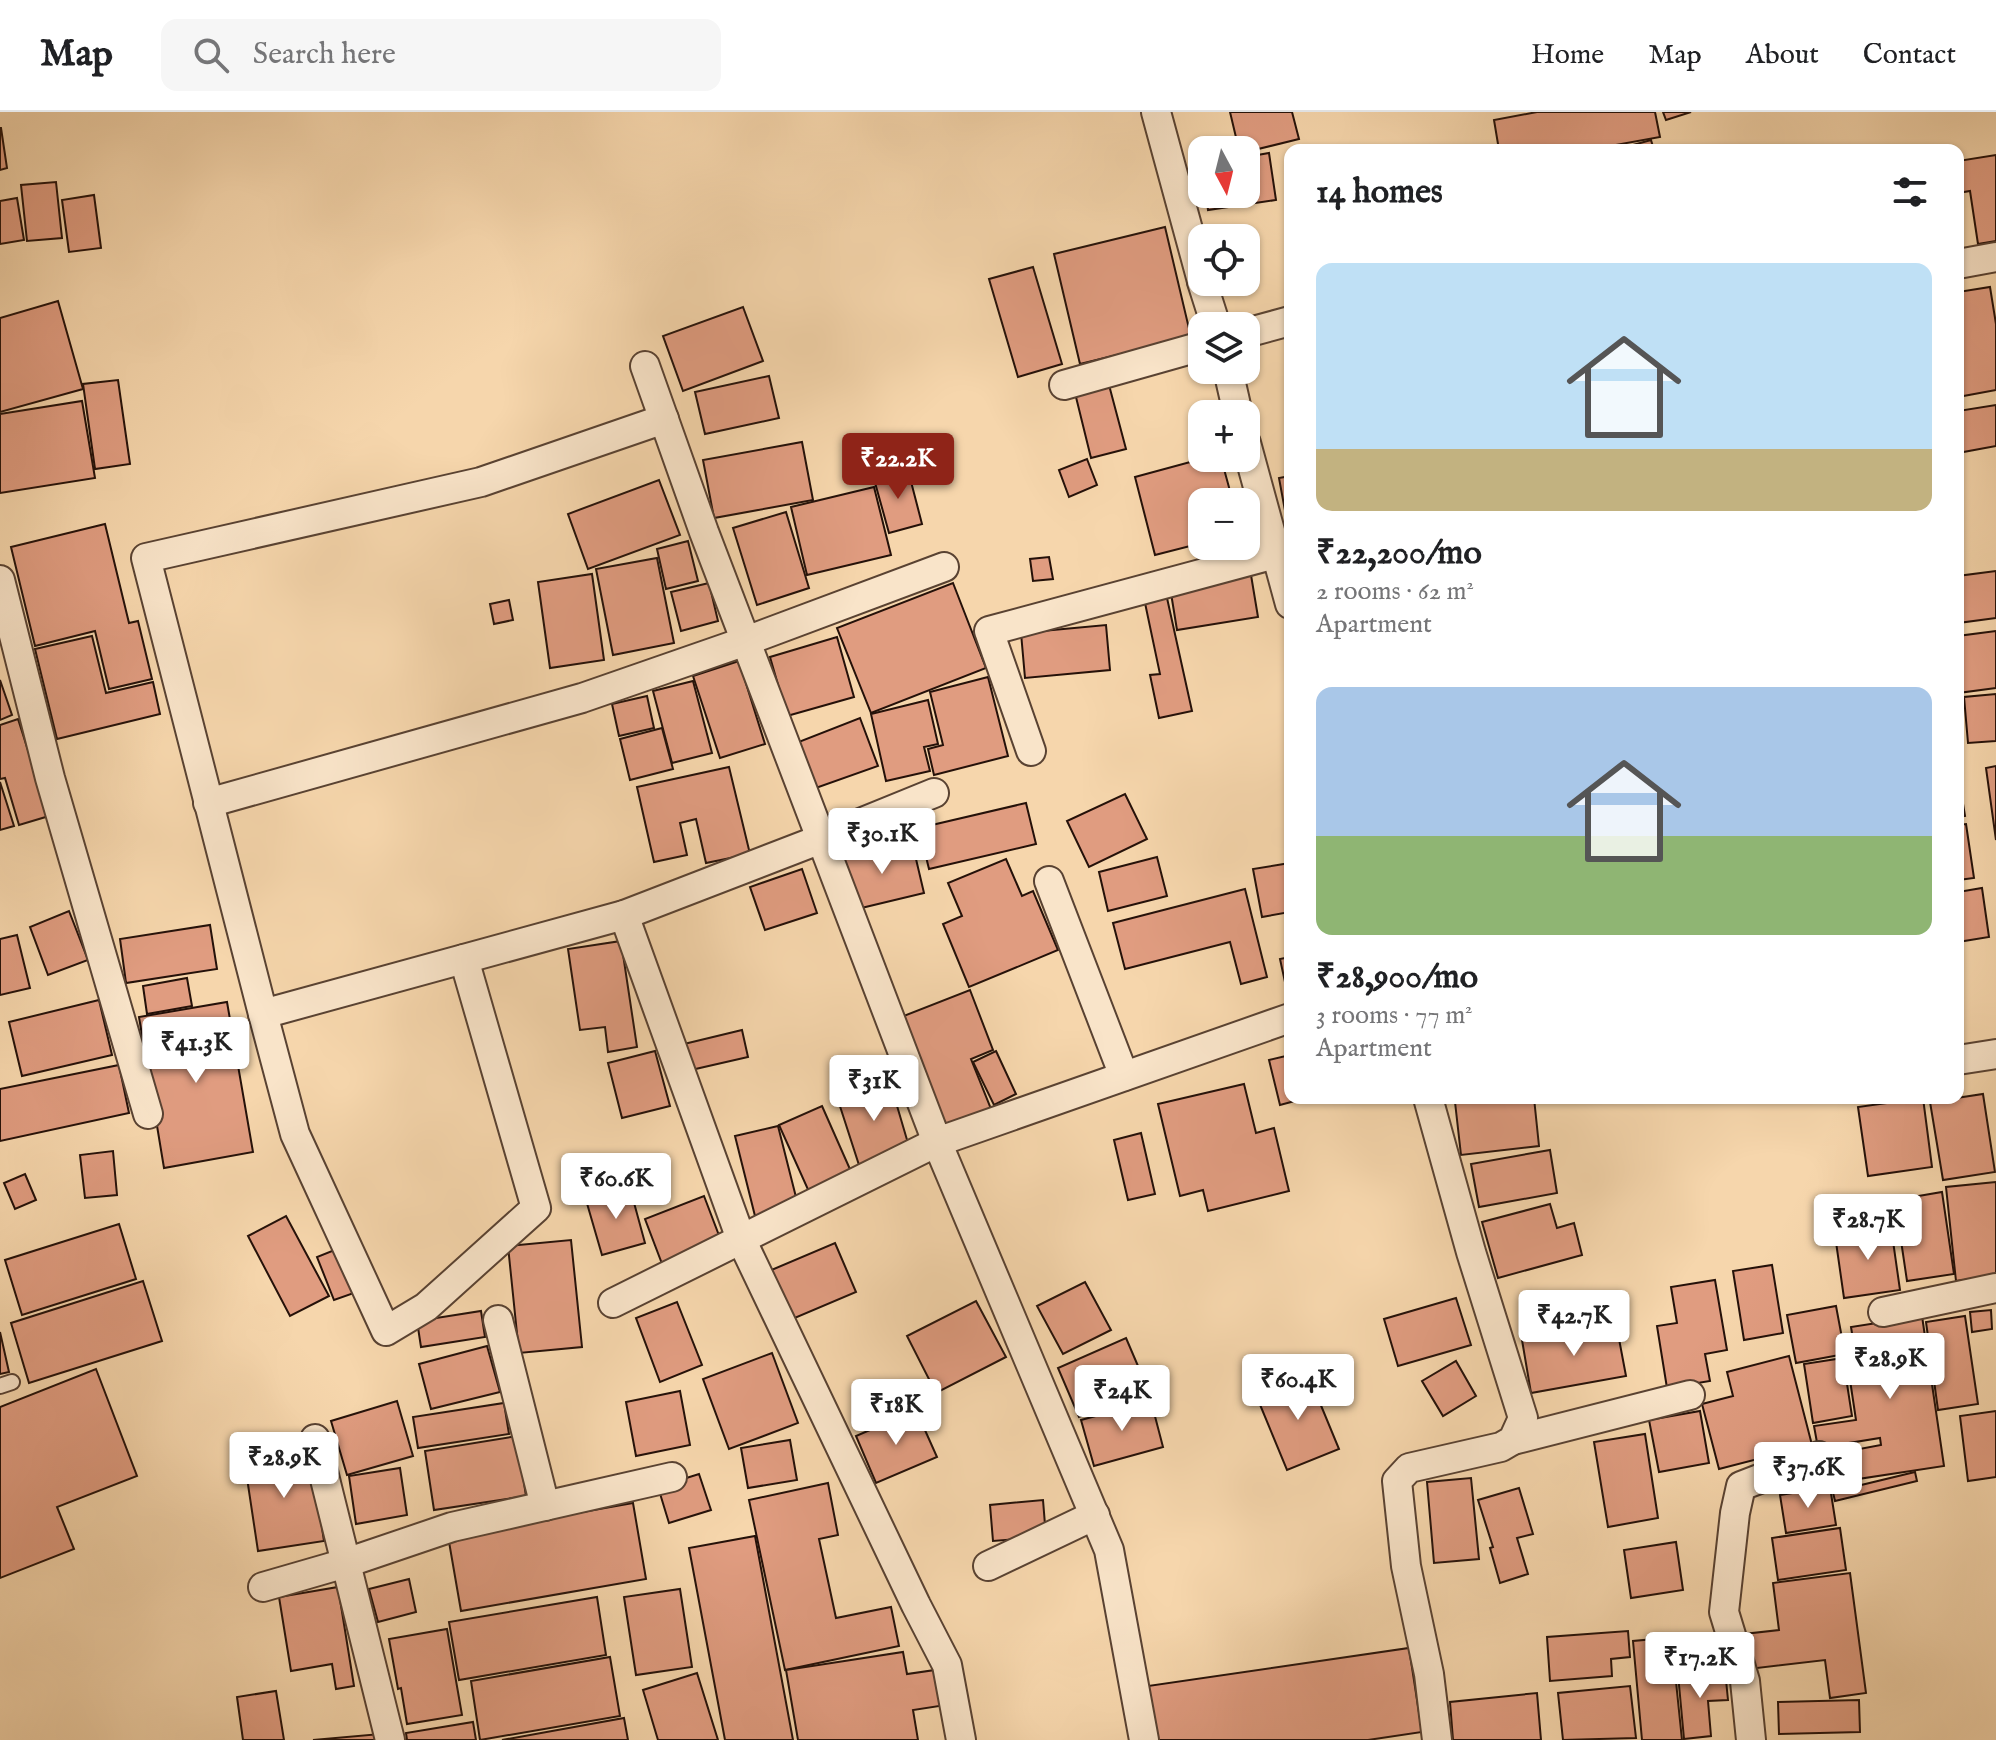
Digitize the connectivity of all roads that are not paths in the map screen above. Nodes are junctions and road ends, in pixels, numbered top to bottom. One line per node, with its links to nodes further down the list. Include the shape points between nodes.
1 (1156, 112): 2 (street)
2 (1188, 230)
3 (1996, 257): 4 (street)
4 (1964, 263)
5 (1284, 323): 6 (street)
6 (1260, 329)
7 (1188, 350): 9 (street)
8 (645, 366): 10 (street)
9 (1064, 385)
10 (664, 419): 15 (street); 19 (street, via 481,482 146,558)
11 (1256, 472): 12 (street)
12 (1284, 552): 17 (street, via 989,631)
13 (944, 567): 15 (street)
14 (0, 580): 16 (street)
15 (746, 641): 19 (street, via 582,698); 20 (street)
16 (11, 667): 30 (street, via 50,778)
17 (1031, 751)
18 (934, 793): 20 (street)
19 (208, 803): 24 (street)
20 (821, 839): 22 (street); 31 (street)
21 (1049, 881): 28 (street)
22 (624, 915): 23 (street); 32 (street)
23 (464, 959): 24 (street); 24 (street, via 536,1208 426,1307 386,1331 295,1134)
24 (263, 1014)
25 (1284, 1020): 28 (street)
26 (1996, 1054): 27 (street)
27 (1964, 1059)
28 (1124, 1076): 31 (street)
29 (1430, 1104): 39 (street, via 1523,1418)
30 (148, 1114)
31 (937, 1142): 32 (street); 43 (street)
32 (741, 1239): 34 (street); 48 (street, via 947,1665)
33 (1996, 1288): 35 (street)
34 (613, 1303)
35 (1883, 1312)
36 (498, 1320): 42 (street)
37 (1690, 1395): 39 (street)
38 (315, 1439): 44 (street)
39 (1513, 1440): 50 (street, via 1409,1468 1397,1481 1406,1566)
40 (1819, 1456): 51 (street, via 1741,1486 1724,1612 1745,1681)
41 (672, 1477): 42 (street)
42 (545, 1506): 44 (street, via 452,1527)
43 (1095, 1515): 45 (street); 49 (street, via 1109,1550)
44 (346, 1563): 46 (street); 47 (street)
45 (988, 1566)
46 (263, 1587)
47 (390, 1740)
48 (961, 1740)
49 (1144, 1740)
50 (1437, 1740)
51 (1751, 1740)

